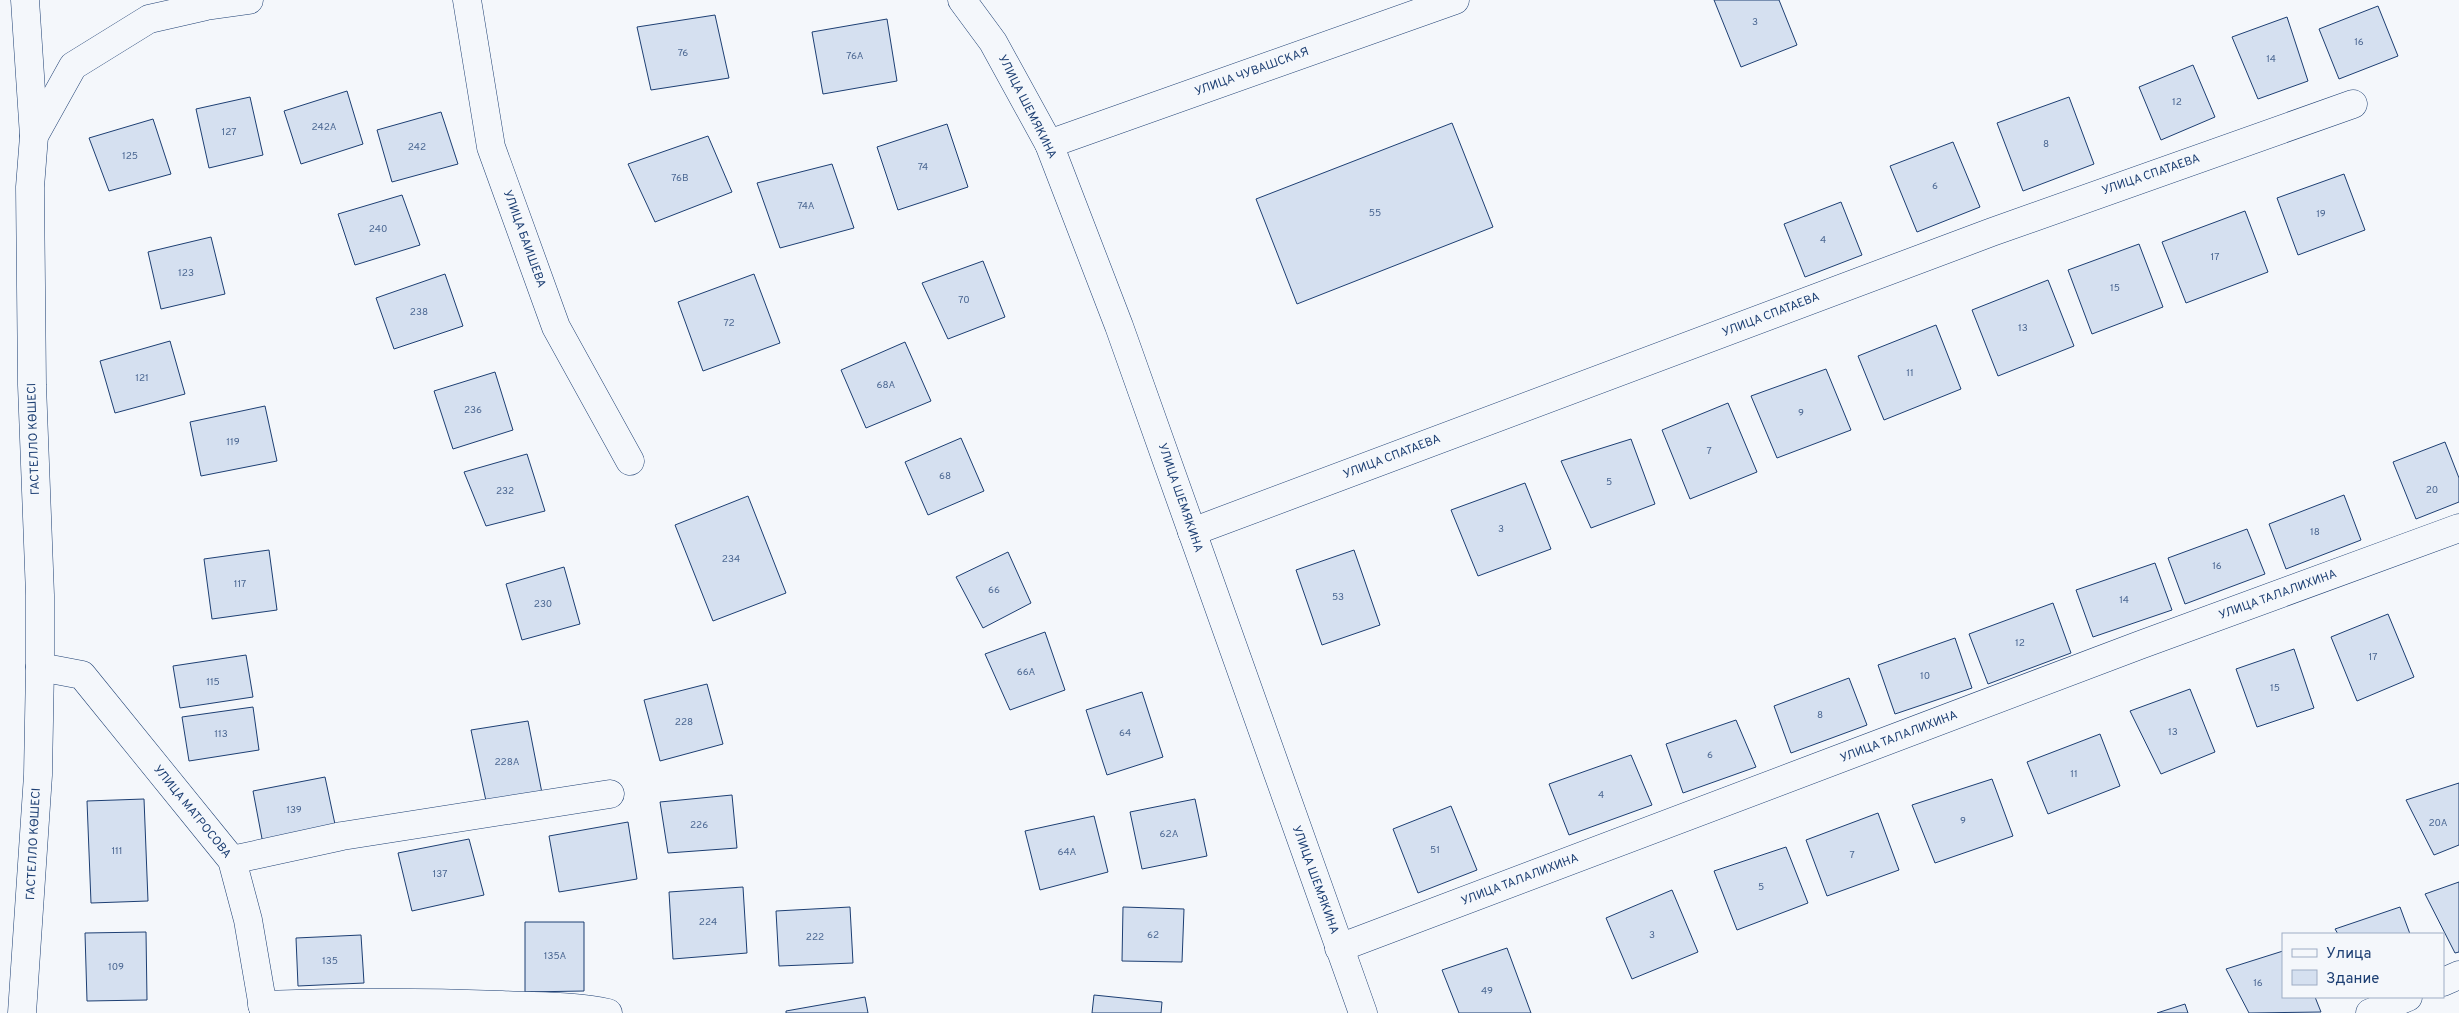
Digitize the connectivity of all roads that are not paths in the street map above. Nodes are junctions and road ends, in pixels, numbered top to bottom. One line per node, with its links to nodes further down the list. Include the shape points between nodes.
1 (26, 0): 7 (street)
2 (249, 0): 7 (street, ГАСТЕЛЛО КӨШЕСІ, via 149,18 73,66)
3 (468, 0): 9 (street, УЛИЦА БАИШЕВА, via 490,147 556,327)
4 (962, 0): 8 (street, УЛИЦА ШЕМЯКИНА, via 993,42)
5 (1455, 0): 8 (street, УЛИЦА ЧУВАШСКАЯ)
6 (2353, 104): 11 (street, УЛИЦА СПАТАЕВА, via 1992,232)
7 (34, 136): 12 (street, ГАСТЕЛЛО КӨШЕСІ, via 30,187 32,385)
8 (1049, 144): 11 (street, УЛИЦА ШЕМЯКИНА, via 1119,326)
9 (630, 461)
10 (2459, 528): 15 (street, УЛИЦА ТАЛАЛИХИНА)
11 (1192, 532): 15 (street, УЛИЦА ШЕМЯКИНА)
12 (40, 667): 14 (street, УЛИЦА МАТРОСОВА, via 82,675); 20 (street, ГАСТЕЛЛО КӨШЕСІ, via 38,775)
13 (610, 794): 14 (street, via 342,836)
14 (232, 860): 19 (street, УЛИЦА МАТРОСОВА, via 248,920)
15 (1339, 948): 22 (street, УЛИЦА ШЕМЯКИНА)
16 (2459, 975): 17 (street)
17 (2444, 982)
18 (2406, 998): 23 (street)
19 (263, 1009): 21 (street, via 356,1002 484,1004 588,1009)
20 (22, 1013)
21 (608, 1013)
22 (1363, 1013)
23 (2370, 1013)

